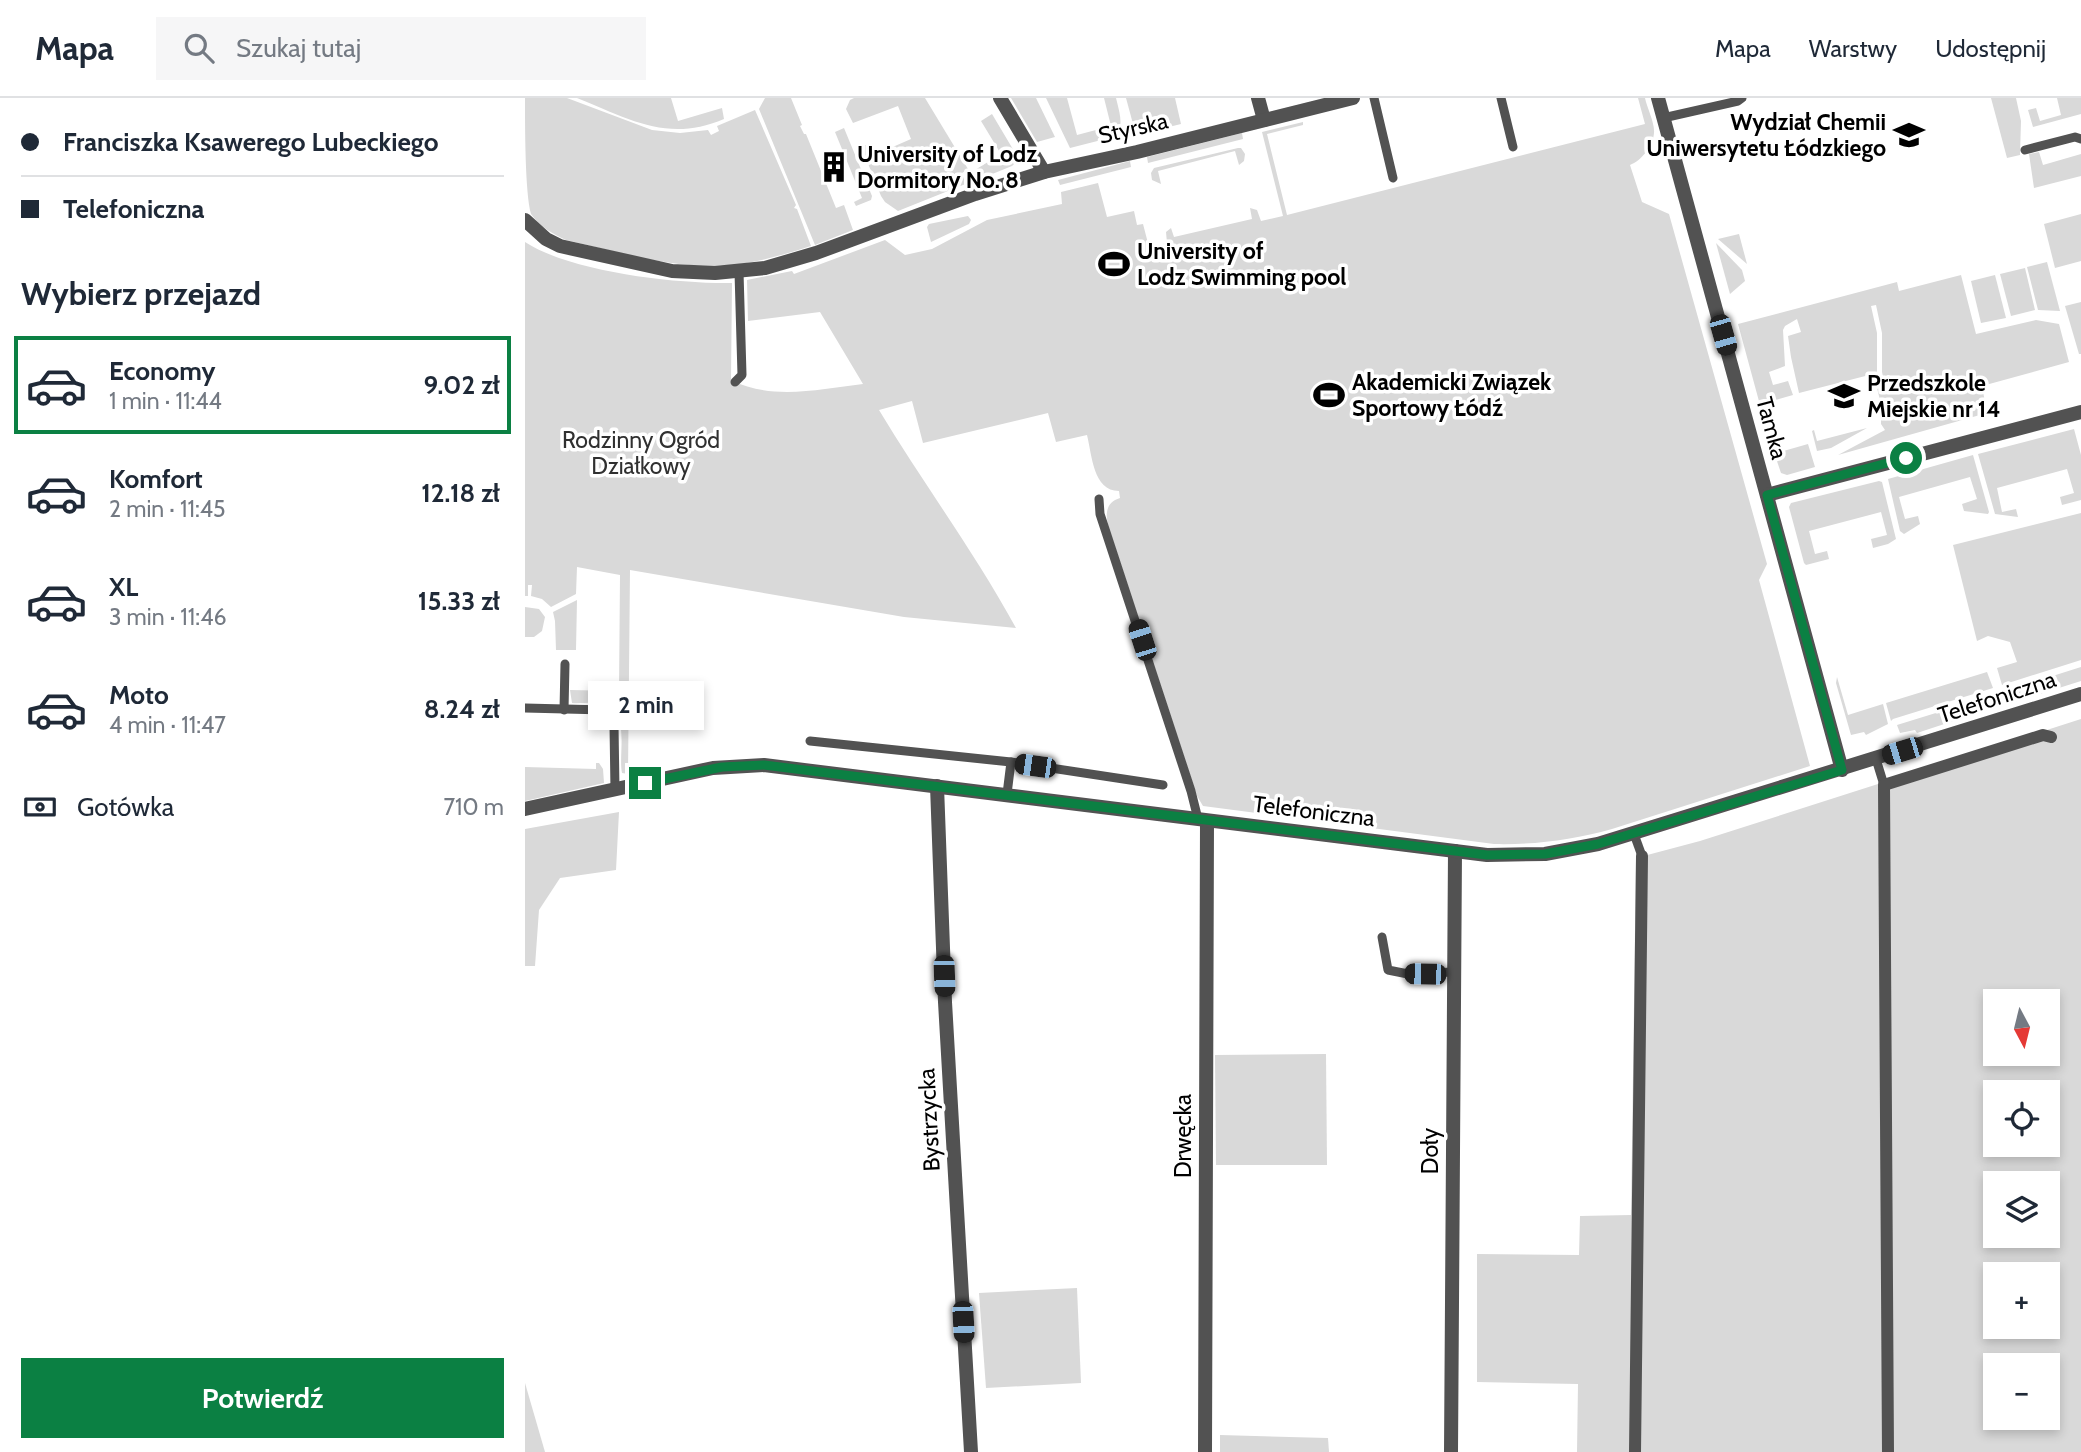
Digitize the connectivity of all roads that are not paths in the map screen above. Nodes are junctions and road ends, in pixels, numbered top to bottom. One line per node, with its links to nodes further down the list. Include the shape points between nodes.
1 (1000, 98): 13 (street)
2 (1258, 98): 9 (street)
3 (1353, 98): 9 (street, Styrska)
4 (1374, 98): 14 (lane)
5 (1501, 98): 11 (lane)
6 (1658, 98): 8 (street, Tamka)
7 (1742, 98): 8 (lane)
8 (1663, 118): 19 (street, Tamka)
9 (1264, 120): 13 (street, Styrska)
10 (2081, 139): 12 (lane)
11 (1513, 147)
12 (2025, 150)
13 (1044, 172): 16 (street, Styrska, via 793,260)
14 (1393, 178)
15 (525, 220): 16 (street, Styrska, via 560,246 672,271)
16 (739, 272): 17 (lane, via 742,375)
17 (735, 382)
18 (2081, 412): 19 (street)
19 (1767, 495): 29 (street, Tamka)
20 (1099, 499): 36 (lane, via 1100,514)
21 (565, 664): 24 (lane)
22 (2081, 694): 27 (street, Telefoniczna)
23 (525, 708): 24 (lane)
24 (564, 710): 33 (lane, via 605,710 611,715)
25 (2050, 737): 31 (street, via 2042,735)
26 (810, 741): 28 (lane)
27 (1876, 759): 29 (street, Telefoniczna); 31 (lane)
28 (1011, 762): 30 (lane); 34 (lane)
29 (1842, 770): 37 (street, Telefoniczna)
30 (1163, 785)
31 (1884, 785): 46 (street)
32 (937, 786): 33 (street, Telefoniczna, via 749,764); 34 (street, Telefoniczna); 42 (street, Bystrzycka)
33 (615, 790): 35 (street, Telefoniczna)
34 (1007, 794): 36 (street, Telefoniczna)
35 (525, 809)
36 (1203, 820): 38 (street, Telefoniczna); 43 (street, Drwęcka)
37 (1634, 834): 38 (street, Telefoniczna, via 1545,854); 39 (lane)
38 (1455, 851): 41 (street, Doły)
39 (1642, 856): 45 (street)
40 (1382, 937): 41 (lane, via 1388,970)
41 (1453, 972): 44 (street, Doły)
42 (971, 1452)
43 (1205, 1452)
44 (1451, 1452)
45 (1635, 1452)
46 (1888, 1452)

